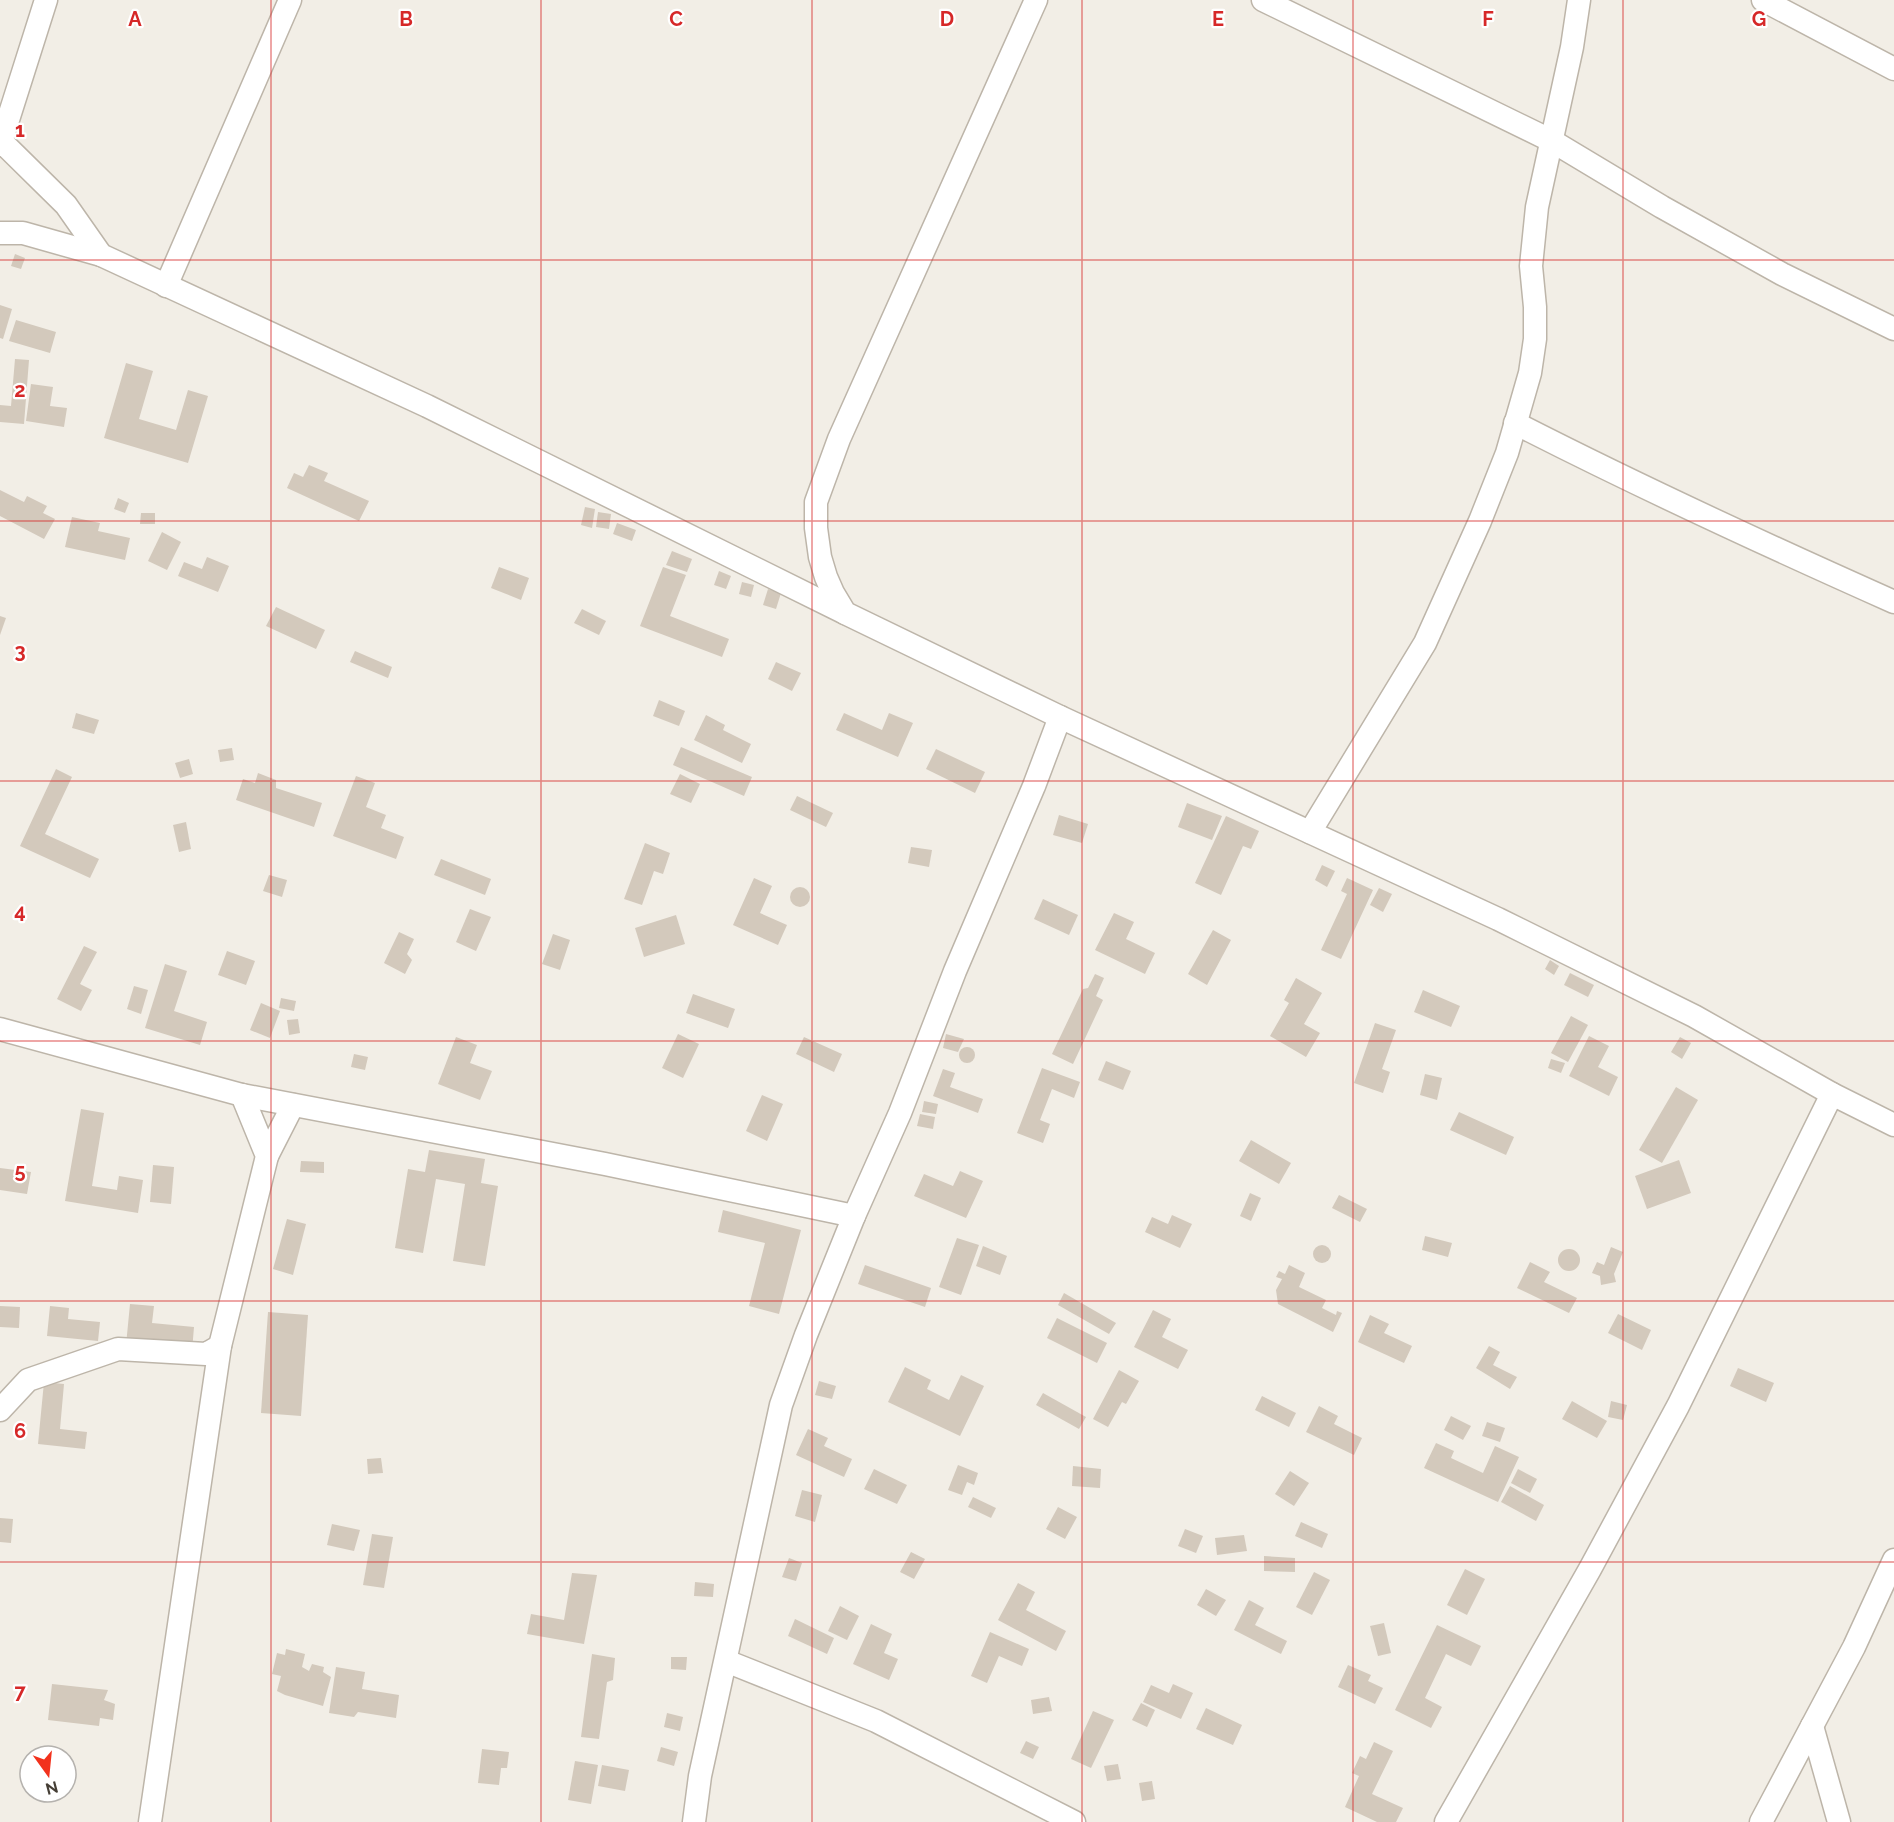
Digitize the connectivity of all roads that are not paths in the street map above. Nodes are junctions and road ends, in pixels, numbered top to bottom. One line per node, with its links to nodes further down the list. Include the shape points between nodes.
1 (46, 0): 9 (street)
2 (290, 0): 12 (street)
3 (1036, 0): 16 (street, via 843,429 816,502 820,557)
4 (1263, 0): 8 (street)
5 (1579, 0): 8 (street)
6 (1763, 0): 7 (street)
7 (1894, 69)
8 (1552, 141): 13 (street, via 1782,274); 14 (street, via 1537,207 1531,266 1535,307 1530,373)
9 (1, 142): 11 (street, via 66,205)
10 (0, 233): 11 (street, via 23,233)
11 (101, 255): 12 (street)
12 (166, 286): 16 (street, via 427,406)
13 (1894, 329)
14 (1515, 423): 15 (street, via 1600,467); 18 (street, via 1480,521 1425,643)
15 (1894, 602)
16 (845, 613): 17 (street)
17 (1060, 717): 18 (street); 25 (street, via 900,1113)
18 (1310, 832): 20 (street, via 1694,1016)
19 (0, 1029): 21 (street)
20 (1832, 1094): 23 (street); 34 (street, via 1672,1416)
21 (242, 1095): 22 (street); 24 (street)
22 (293, 1105): 24 (street); 25 (street)
23 (1894, 1125)
24 (267, 1156): 26 (street)
25 (854, 1216): 29 (street, via 781,1406)
26 (220, 1346): 27 (street, via 206,1354 118,1348 28,1380); 31 (street)
27 (0, 1410)
28 (1894, 1560): 30 (street)
29 (726, 1661): 32 (street, via 700,1776); 33 (street, via 876,1721)
30 (1812, 1726): 35 (street); 36 (street)
31 (150, 1822)
32 (694, 1822)
33 (1074, 1822)
34 (1446, 1822)
35 (1761, 1822)
36 (1839, 1822)

